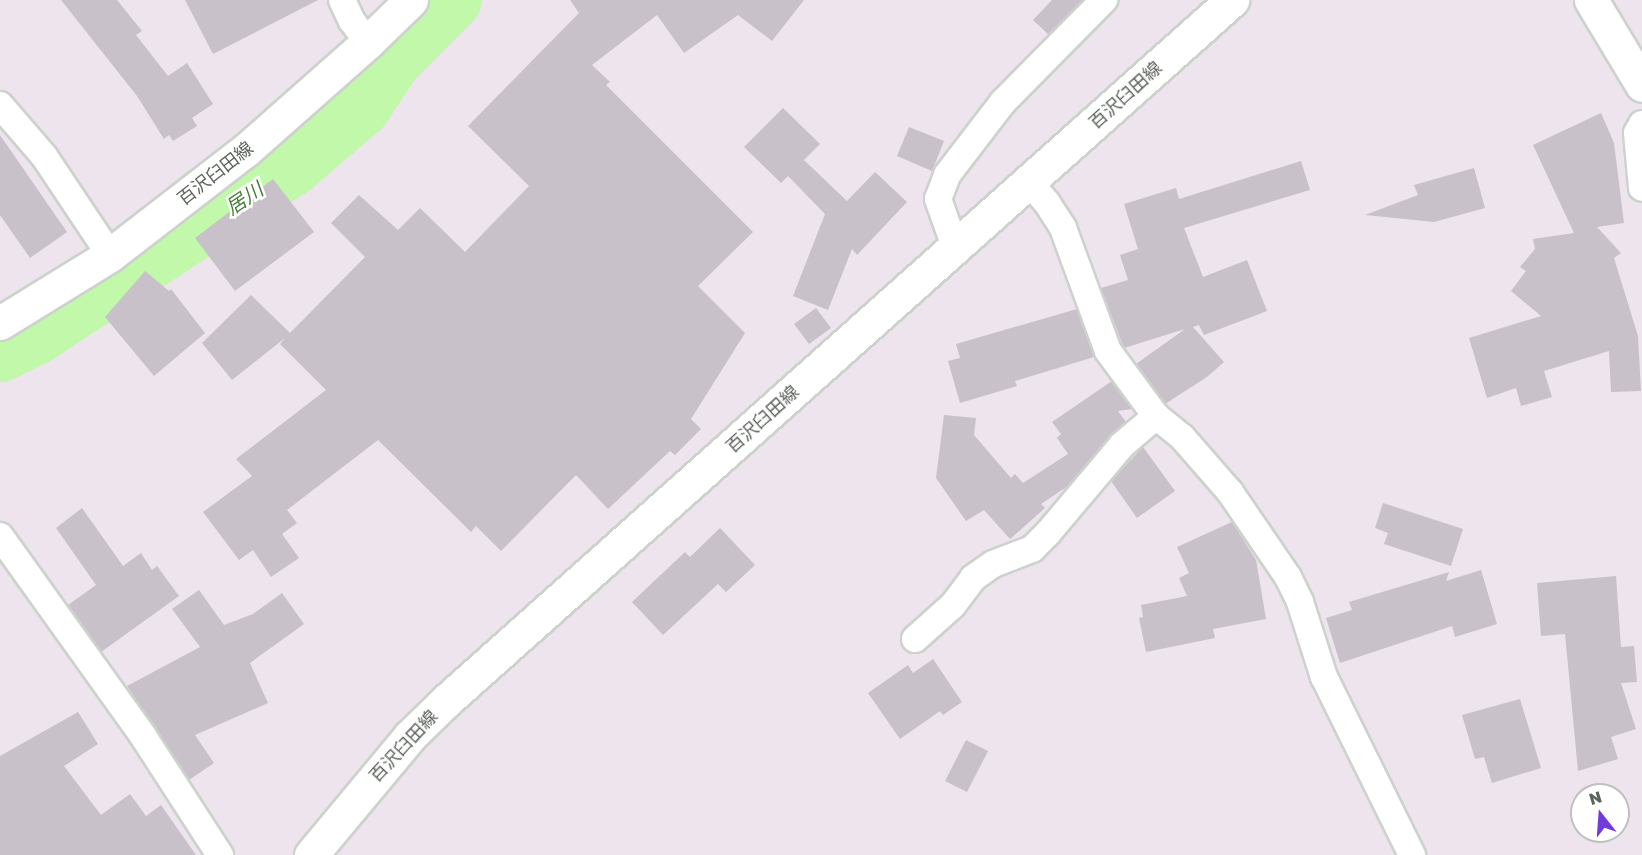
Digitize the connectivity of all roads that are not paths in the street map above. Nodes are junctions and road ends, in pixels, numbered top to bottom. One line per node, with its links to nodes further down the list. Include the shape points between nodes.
1 (342, 0): 6 (street)
2 (411, 0): 6 (main road, 百沢臼田線)
3 (1104, 0): 12 (street, via 1003,102 947,175 938,199)
4 (1232, 0): 10 (main road, 百沢臼田線)
5 (1591, 0): 7 (main road)
6 (368, 42): 13 (main road, 百沢臼田線, via 246,150)
7 (1642, 85)
8 (0, 105): 13 (street, via 44,156)
9 (1642, 124): 11 (street, via 1637,133)
10 (1028, 181): 12 (main road, 百沢臼田線); 15 (street, via 1047,202 1062,228 1108,351)
11 (1642, 188)
12 (955, 247): 19 (main road, 百沢臼田線, via 447,700 410,736)
13 (110, 255): 14 (main road, 百沢臼田線)
14 (0, 323)
15 (1156, 416): 17 (street, via 1122,445 1032,549 993,564 973,578 953,606); 20 (street, via 1182,437 1230,492 1288,577 1324,677)
16 (0, 536): 18 (street, via 143,736)
17 (915, 639)
18 (220, 855)
19 (311, 855)
20 (1412, 855)

